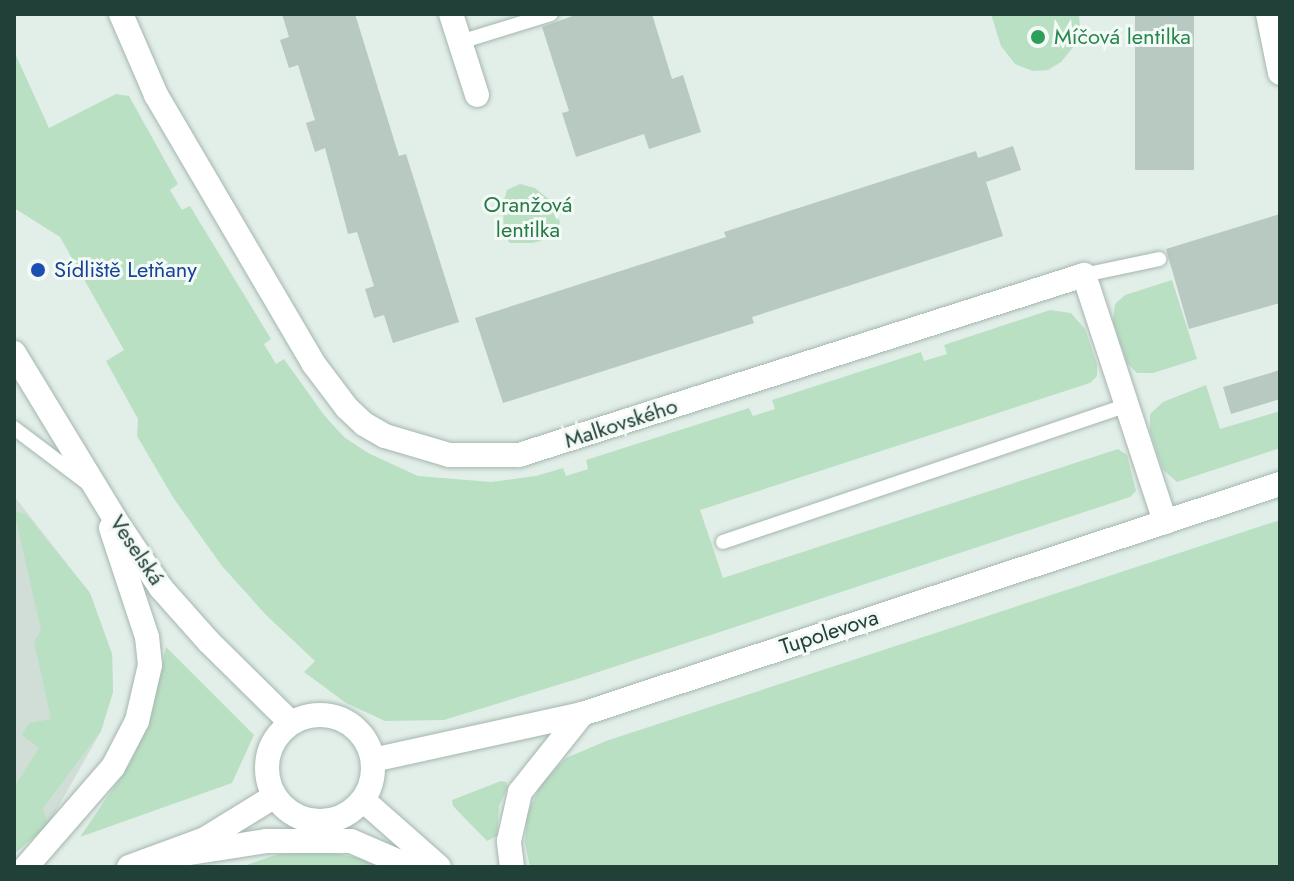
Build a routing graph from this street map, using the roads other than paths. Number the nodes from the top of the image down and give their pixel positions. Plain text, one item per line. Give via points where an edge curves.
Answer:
1 (121, 14) edge
2 (451, 14) edge
3 (551, 14) edge
4 (1268, 14) edge
5 (460, 42) junction
6 (1280, 73) edge
7 (477, 95) dead end
8 (1159, 259) dead end
9 (1084, 275) junction
10 (14, 353) edge
11 (1127, 405) junction
12 (14, 428) edge
13 (1280, 484) edge
14 (99, 492) junction
15 (1165, 522) junction
16 (723, 542) dead end
17 (582, 714) junction
18 (291, 723) junction
19 (373, 760) junction
20 (275, 796) junction
21 (363, 800) junction
22 (158, 858) junction
23 (26, 867) edge
24 (129, 867) edge
25 (411, 867) edge
26 (439, 867) edge
27 (512, 867) edge

1 - 9 street, Malkovského via 156,95 313,363 364,424 417,447 449,455 519,455
2 - 5 street
3 - 5 lane
4 - 6 street
5 - 7 street
8 - 9 lane
9 - 11 street
10 - 14 street, Veselská
11 - 15 street
11 - 16 lane
12 - 14 lane
13 - 15 street, Tupolevova
14 - 18 street, Veselská via 161,588
14 - 23 street via 147,637 150,665 137,721 113,767
15 - 17 street, Tupolevova
17 - 19 street, Tupolevova
17 - 27 street via 520,792 509,841
18 - 19 street via 321,715 341,720 359,731
18 - 20 street via 269,756 268,777
19 - 21 street
20 - 21 street via 298,816 318,821 347,814
20 - 22 street via 205,839
21 - 26 street
22 - 24 street
22 - 25 street via 266,841 351,841

